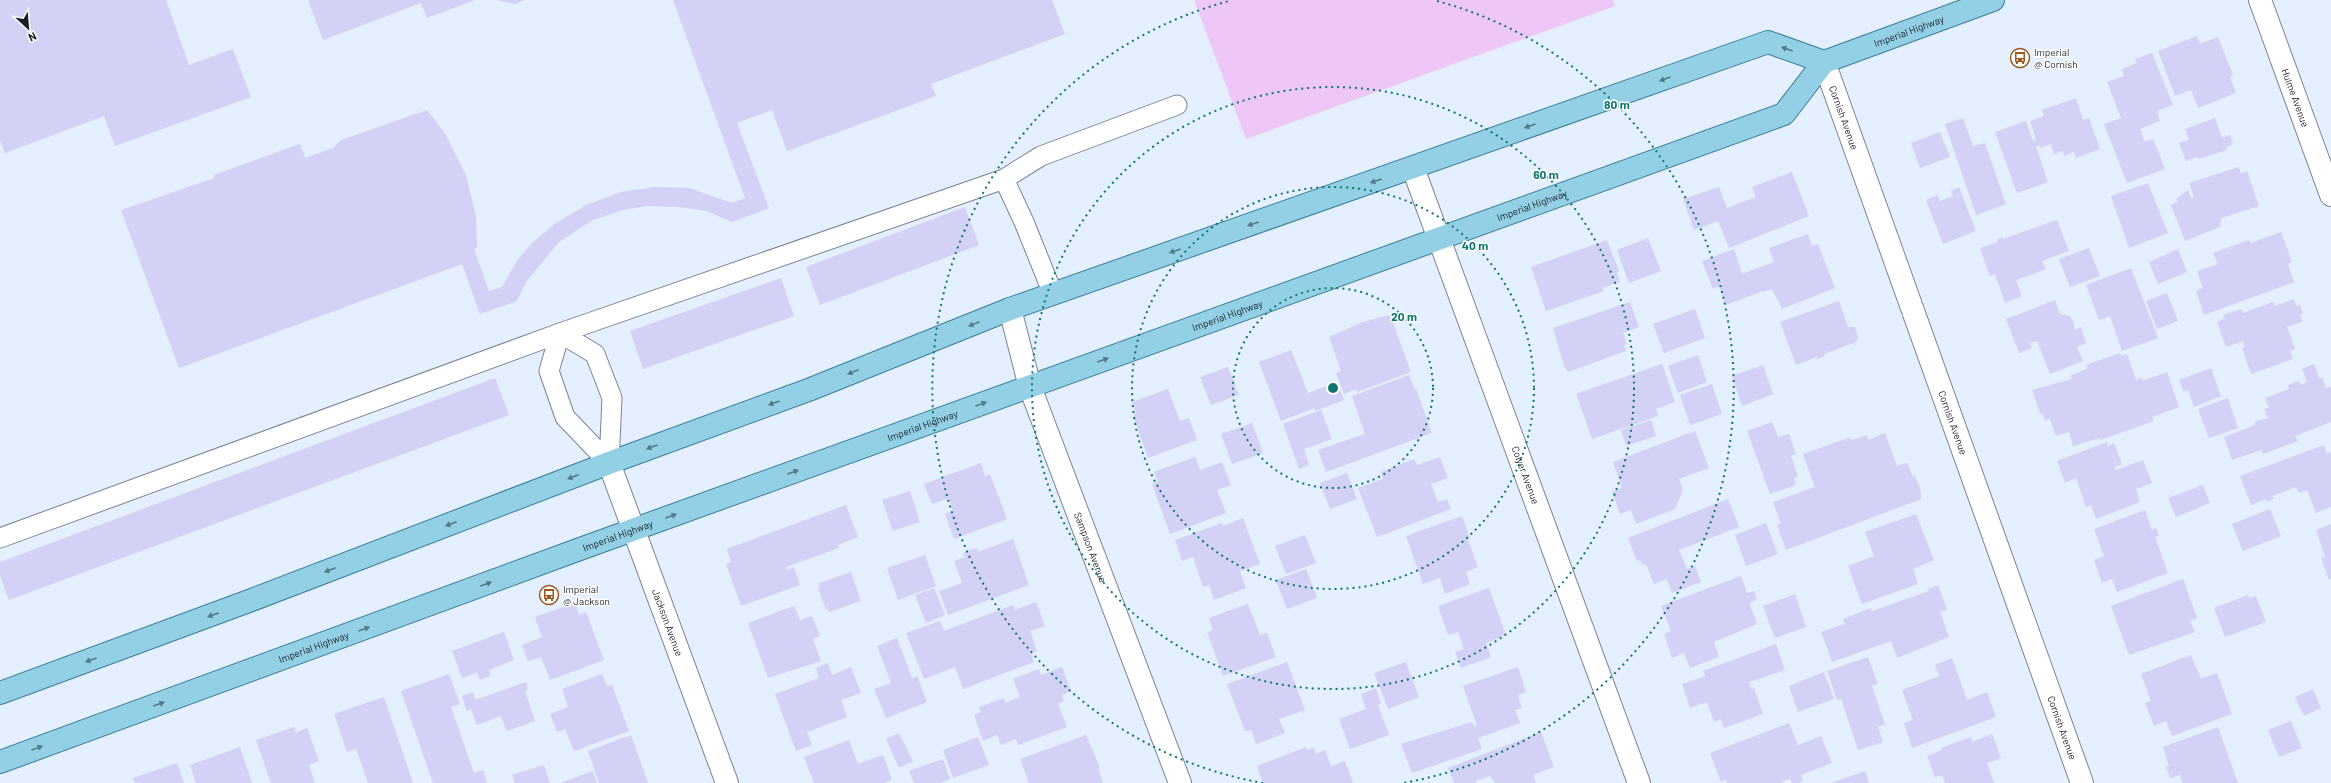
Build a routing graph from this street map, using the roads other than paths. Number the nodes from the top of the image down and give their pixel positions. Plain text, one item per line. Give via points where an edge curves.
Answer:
1 (1993, 0) edge
2 (2260, 0) edge
3 (1824, 62) junction
4 (1177, 105) dead end
5 (1412, 168) junction
6 (1004, 179) junction
7 (2331, 195) edge
8 (1439, 238) junction
9 (1052, 294) junction
10 (1010, 309) junction
11 (560, 333) junction
12 (1030, 386) junction
13 (609, 463) junction
14 (634, 530) junction
15 (0, 538) edge
16 (0, 693) edge
17 (0, 762) edge
18 (727, 783) edge
19 (1180, 783) edge
20 (1639, 783) edge
21 (2082, 783) edge

1 - 3 main road, Imperial Highway
2 - 7 street, Hulme Avenue
3 -> 5 main road via 1768,42
3 - 8 main road, Imperial Highway via 1784,114
3 - 21 street, Cornish Avenue
4 - 6 lane via 1041,156
5 - 8 street, Colyer Avenue
5 -> 9 main road
6 - 9 lane
6 - 11 lane
12 -> 8 main road, Imperial Highway
8 - 20 street, Colyer Avenue
9 - 10 main road
10 - 12 street, Sampson Avenue
10 -> 13 main road via 811,389
11 - 13 lane via 549,371 565,417
11 - 13 lane via 595,354 612,398
11 - 15 lane
14 -> 12 main road, Imperial Highway
12 - 19 street, Sampson Avenue
13 - 14 street, Jackson Avenue
13 -> 16 main road
17 -> 14 main road, Imperial Highway
14 - 18 street, Jackson Avenue

